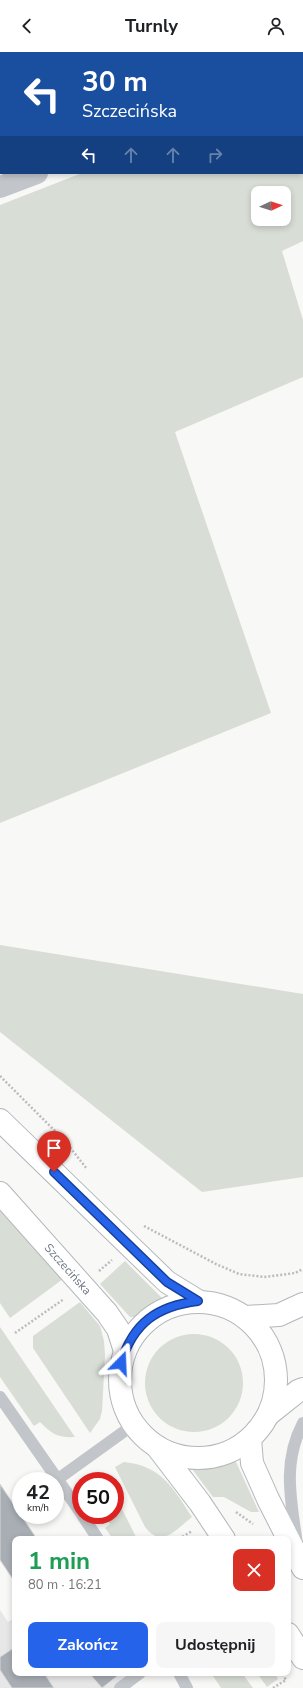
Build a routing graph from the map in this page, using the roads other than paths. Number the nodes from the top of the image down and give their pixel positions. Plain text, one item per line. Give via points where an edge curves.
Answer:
1 (34, 174) edge
2 (0, 187) edge
3 (0, 1120) edge
4 (0, 1193) edge
5 (198, 1301) junction
6 (303, 1304) edge
7 (246, 1317) junction
8 (125, 1351) junction
9 (303, 1389) edge
10 (0, 1397) edge
11 (269, 1414) junction
12 (303, 1423) edge
13 (133, 1425) junction
14 (250, 1439) junction
15 (158, 1448) junction
16 (53, 1472) edge
17 (64, 1475) edge
18 (64, 1488) edge
19 (72, 1499) edge
20 (88, 1524) edge
21 (96, 1536) edge
22 (222, 1536) edge
23 (286, 1536) edge
24 (291, 1545) edge
25 (301, 1565) edge
26 (291, 1639) edge
27 (303, 1658) edge
28 (136, 1676) edge
29 (181, 1676) edge
30 (120, 1688) edge
31 (187, 1688) edge

1 - 2 street
3 - 5 main road via 167,1282
4 - 8 main road, Szczecińska via 107,1313 118,1329
5 - 7 main road via 229,1308
5 - 8 main road via 162,1310 146,1321
6 - 7 main road via 279,1314
7 - 11 main road via 264,1338 275,1367 275,1391
8 - 13 main road via 121,1363 120,1386 125,1410
9 - 11 main road
10 - 16 lane
11 - 14 main road
12 - 25 lane via 296,1435 290,1457 289,1483
13 - 15 main road
13 - 17 lane
14 - 15 main road via 222,1455 205,1458 178,1456
14 - 23 main road via 252,1463
15 - 22 main road
18 - 19 lane
20 - 21 lane
24 - 25 main road
26 - 27 main road
28 - 30 lane
29 - 31 lane

